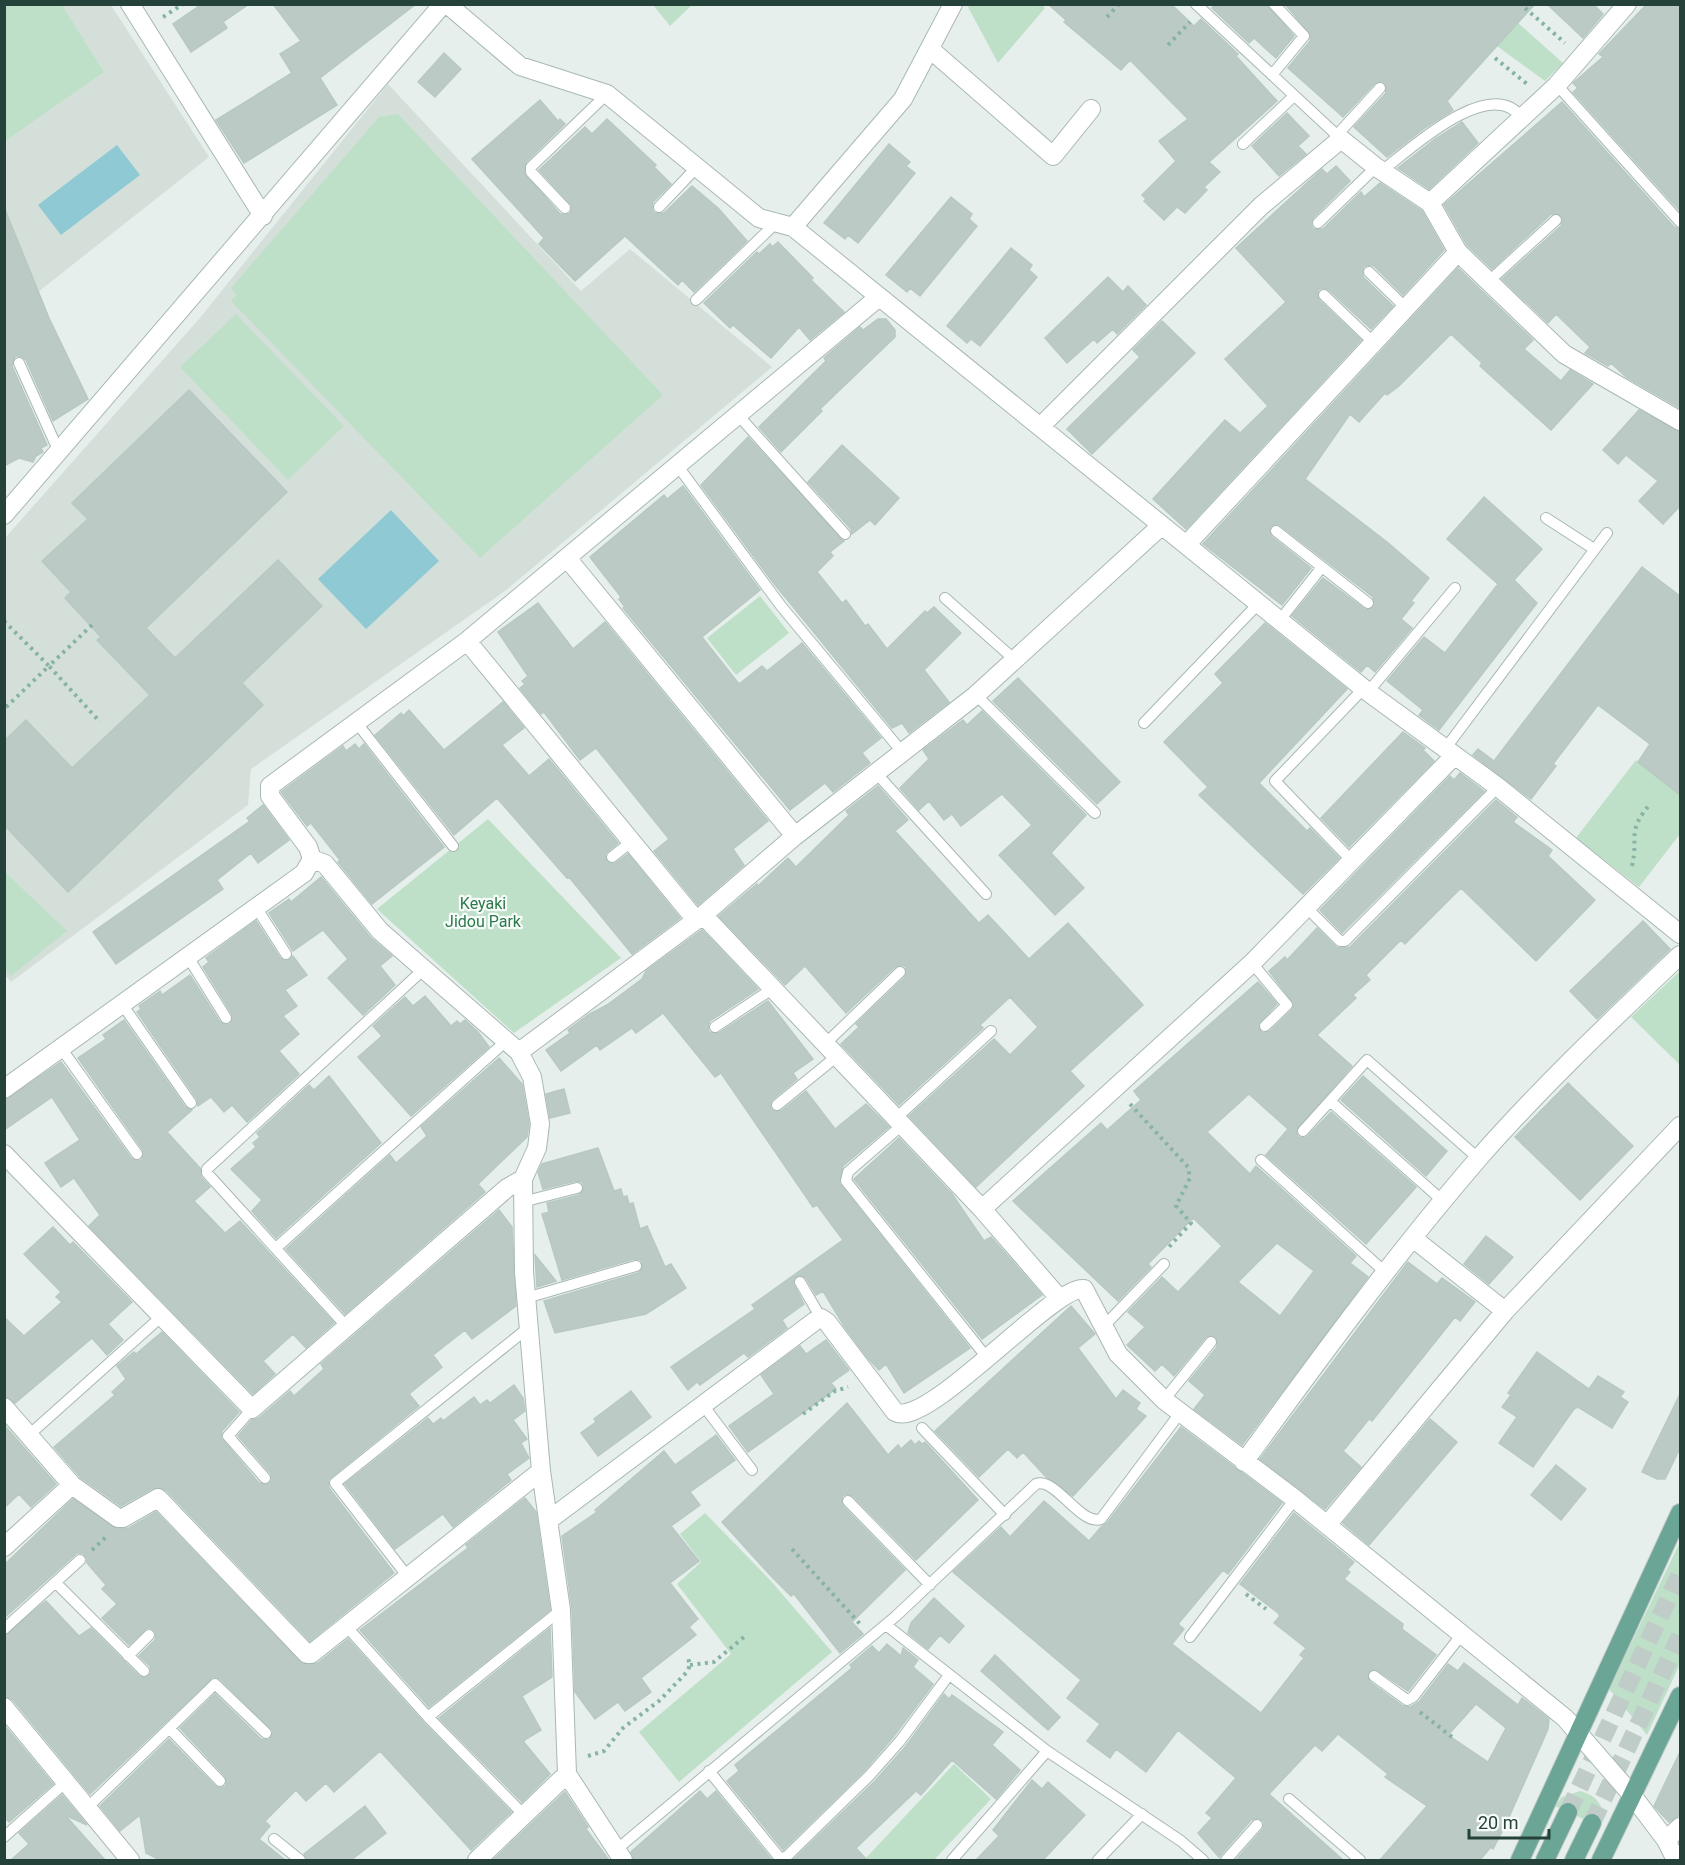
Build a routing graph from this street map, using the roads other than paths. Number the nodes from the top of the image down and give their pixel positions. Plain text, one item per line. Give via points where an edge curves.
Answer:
1 (130, 4) edge
2 (953, 4) edge
3 (1274, 4) edge
4 (1627, 4) edge
5 (451, 6) edge
6 (1199, 7) edge
7 (930, 49) junction
8 (1272, 75) junction
9 (1557, 85) junction
10 (1380, 88) dead end
11 (607, 94) junction
12 (1294, 96) junction
13 (1091, 109) dead end
14 (1522, 118) junction
15 (1339, 137) junction
16 (1242, 144) dead end
17 (697, 167) junction
18 (1379, 169) junction
19 (1430, 203) junction
20 (659, 207) dead end
21 (565, 208) dead end
22 (263, 216) junction
23 (1556, 220) dead end
24 (1680, 222) edge
25 (1318, 223) dead end
26 (785, 225) junction
27 (1458, 252) junction
28 (1369, 272) dead end
29 (1488, 282) junction
30 (1324, 295) dead end
31 (879, 297) junction
32 (696, 300) dead end
33 (1406, 308) junction
34 (1374, 343) junction
35 (19, 363) dead end
36 (738, 415) junction
37 (1680, 422) edge
38 (1040, 427) junction
39 (59, 453) junction
40 (677, 465) junction
41 (4, 515) edge
42 (1546, 518) dead end
43 (1161, 526) junction
44 (1276, 531) dead end
45 (1606, 532) dead end
46 (845, 534) dead end
47 (1187, 544) junction
48 (1594, 549) junction
49 (567, 558) junction
50 (1322, 567) junction
51 (1455, 588) dead end
52 (945, 598) dead end
53 (1260, 603) junction
54 (1368, 603) dead end
55 (1280, 620) junction
56 (467, 641) junction
57 (1016, 660) junction
58 (1366, 690) junction
59 (976, 695) junction
60 (356, 722) junction
61 (1144, 723) dead end
62 (1449, 752) junction
63 (903, 753) junction
64 (877, 774) junction
65 (1498, 788) junction
66 (1095, 813) dead end
67 (795, 836) junction
68 (632, 842) junction
69 (453, 846) dead end
70 (612, 857) dead end
71 (312, 859) junction
72 (1352, 861) junction
73 (986, 894) dead end
74 (256, 907) junction
75 (1307, 908) junction
76 (699, 918) junction
77 (1680, 934) edge
78 (286, 954) dead end
79 (1680, 955) edge
80 (188, 957) junction
81 (1252, 963) junction
82 (424, 969) junction
83 (900, 972) dead end
84 (772, 989) junction
85 (122, 1004) junction
86 (226, 1018) dead end
87 (1265, 1026) dead end
88 (715, 1027) dead end
89 (991, 1030) dead end
90 (512, 1047) junction
91 (61, 1048) junction
92 (831, 1051) junction
93 (4, 1089) edge
94 (1330, 1101) junction
95 (190, 1103) dead end
96 (777, 1105) dead end
97 (898, 1123) junction
98 (1680, 1126) edge
99 (1303, 1131) dead end
100 (4, 1154) edge
101 (137, 1154) dead end
102 (1479, 1159) junction
103 (1261, 1160) dead end
104 (523, 1179) junction
105 (577, 1188) dead end
106 (522, 1202) junction
107 (1444, 1202) junction
108 (982, 1209) junction
109 (1414, 1239) junction
110 (276, 1248) junction
111 (1164, 1264) road end
112 (636, 1266) dead end
113 (1386, 1273) junction
114 (800, 1282) dead end
115 (526, 1298) junction
116 (1059, 1298) junction
117 (1505, 1311) junction
118 (162, 1316) junction
119 (821, 1318) junction
120 (348, 1327) junction
121 (1103, 1327) junction
122 (528, 1328) junction
123 (1211, 1342) dead end
124 (988, 1359) junction
125 (1164, 1400) junction
126 (703, 1405) junction
127 (4, 1407) edge
128 (252, 1409) junction
129 (1180, 1413) junction
130 (922, 1428) dead end
131 (29, 1435) junction
132 (1244, 1462) junction
133 (752, 1470) dead end
134 (540, 1471) junction
135 (265, 1478) dead end
136 (72, 1485) junction
137 (1295, 1499) junction
138 (848, 1501) dead end
139 (1680, 1513) edge
140 (1005, 1515) junction
141 (549, 1520) junction
142 (1327, 1525) junction
143 (4, 1547) edge
144 (80, 1560) road end
145 (408, 1577) junction
146 (56, 1583) junction
147 (930, 1585) junction
148 (561, 1610) junction
149 (886, 1625) junction
150 (346, 1626) junction
151 (4, 1629) edge
152 (1462, 1634) junction
153 (149, 1635) dead end
154 (1190, 1636) dead end
155 (128, 1656) junction
156 (144, 1671) dead end
157 (949, 1675) junction
158 (1374, 1676) dead end
159 (1680, 1696) edge
160 (4, 1707) edge
161 (428, 1717) junction
162 (170, 1729) junction
163 (266, 1733) dead end
164 (1580, 1735) junction
165 (1047, 1751) junction
166 (567, 1766) junction
167 (709, 1771) junction
168 (67, 1780) junction
169 (220, 1781) dead end
170 (1632, 1795) junction
171 (1289, 1799) dead end
172 (89, 1806) junction
173 (1568, 1812) tunnel mouth
174 (1142, 1814) junction
175 (524, 1815) junction
176 (1592, 1823) tunnel mouth
177 (1257, 1825) dead end
178 (1680, 1827) edge
179 (4, 1837) edge
180 (274, 1839) dead end
181 (1666, 1840) junction
182 (620, 1856) edge
183 (130, 1860) edge
184 (300, 1860) edge
185 (477, 1860) edge
186 (952, 1860) edge
187 (1098, 1860) edge
188 (1203, 1860) edge
189 (1226, 1860) edge
190 (1360, 1860) edge
191 (1520, 1860) edge
192 (1545, 1860) edge
193 (1574, 1860) edge
194 (1601, 1860) edge
195 (1676, 1860) edge

1 - 22 street
2 - 7 street
3 - 8 lane via 1304,36
4 - 9 street
5 - 11 street via 520,66
5 - 22 street
6 - 8 lane
7 - 13 street via 1053,156
7 - 26 street via 903,99
8 - 12 lane
9 - 14 street
9 - 24 lane
10 - 15 lane
11 - 17 street
11 - 21 lane via 531,166 531,172
12 - 15 lane
12 - 16 lane
14 - 18 lane via 1509,106 1500,104 1470,110
14 - 19 street
15 - 18 street
15 - 38 street via 1261,206
17 - 20 lane
17 - 26 street via 759,218
18 - 19 street
18 - 25 lane
19 - 27 street
22 - 39 street
23 - 29 lane
26 - 31 street
26 - 32 lane
27 - 29 street
27 - 33 street
28 - 33 lane
29 - 37 street via 1564,354
30 - 34 lane
31 - 36 street
31 - 38 street
33 - 34 street
34 - 47 street
35 - 39 lane
36 - 40 street
36 - 46 lane
38 - 43 street
39 - 41 street
40 - 49 street
40 - 63 lane via 781,606
42 - 48 lane
43 - 47 street
43 - 57 street
44 - 50 lane
45 - 48 lane
47 - 53 street
48 - 62 lane
49 - 56 street
49 - 67 street
50 - 54 lane
50 - 55 lane
51 - 58 lane
52 - 57 lane
53 - 55 street
53 - 61 lane
55 - 58 street
56 - 60 street
56 - 68 street
57 - 59 street
58 - 62 street
58 - 72 lane via 1275,781
59 - 63 street
59 - 66 lane
60 - 69 lane
60 - 71 street via 268,790 308,847
62 - 65 street
62 - 72 street
63 - 64 street
64 - 67 street
64 - 73 lane
65 - 75 lane via 1345,941 1340,941
65 - 77 street
67 - 76 street
68 - 70 lane
68 - 76 street
71 - 74 street via 304,873
71 - 82 street via 325,864 380,931
72 - 75 street
74 - 78 lane
74 - 80 street
75 - 81 street
76 - 84 street
76 - 90 street
79 - 102 street via 1580,1051
80 - 85 street
80 - 86 lane
81 - 87 lane via 1287,1005
81 - 108 street
82 - 90 street
82 - 110 lane via 208,1166 207,1173
83 - 92 lane
84 - 88 lane
84 - 92 street
85 - 91 street
85 - 95 lane
89 - 97 lane
90 - 104 street via 532,1077 540,1124 537,1148
90 - 110 lane
91 - 93 street
91 - 101 lane
92 - 96 lane
92 - 97 street
94 - 99 lane
94 - 102 lane via 1367,1060
94 - 107 lane
97 - 108 street
97 - 124 lane via 848,1172 846,1181
98 - 117 street
100 - 118 street
102 - 107 street
103 - 113 lane
104 - 106 street
104 - 120 street via 507,1188
105 - 106 lane
106 - 115 street
107 - 109 street
108 - 116 street
109 - 113 street
109 - 117 street
110 - 120 lane
111 - 121 lane
112 - 115 lane
113 - 132 street
114 - 119 lane
115 - 122 street
116 - 121 street via 1076,1288 1084,1289
116 - 124 street
117 - 142 street
118 - 128 street
118 - 131 lane
119 - 124 street via 895,1412 907,1414
119 - 126 street
120 - 128 street
121 - 125 street via 1118,1354
122 - 134 street
122 - 145 lane via 335,1483
123 - 125 lane
125 - 129 street
126 - 133 lane
126 - 141 street
127 - 131 street
128 - 135 lane via 228,1436
129 - 132 street
129 - 140 lane via 1101,1519 1090,1519 1041,1482
130 - 140 lane
131 - 136 street
132 - 137 street
134 - 141 street
134 - 145 street
136 - 143 street
136 - 150 street via 120,1519 158,1498 308,1654
137 - 142 street
137 - 154 lane
138 - 147 lane
139 - 164 main road
140 - 147 lane
141 - 148 street
142 - 152 street
144 - 146 lane
145 - 150 street
146 - 151 lane
146 - 155 lane
147 - 149 lane
148 - 161 lane
148 - 166 street
149 - 157 lane
149 - 167 lane
150 - 161 lane
152 - 158 lane via 1410,1699 1402,1699
152 - 164 street via 1565,1718
153 - 155 lane
155 - 156 lane
157 - 165 lane
157 - 167 lane via 869,1776 785,1858 779,1857
159 - 170 main road
160 - 168 street
161 - 175 lane
162 - 163 lane via 215,1684
162 - 169 lane
162 - 172 lane
164 - 170 street
164 - 191 main road
165 - 174 lane
165 - 186 lane
166 - 175 street
166 - 182 street
167 - 182 lane
168 - 172 street
168 - 179 lane
170 - 181 street
170 - 194 main road
171 - 190 lane
172 - 183 street
173 - 192 main road
174 - 187 lane
174 - 188 lane
175 - 185 street
176 - 193 main road
177 - 189 lane
178 - 181 street
180 - 184 lane
181 - 195 street

